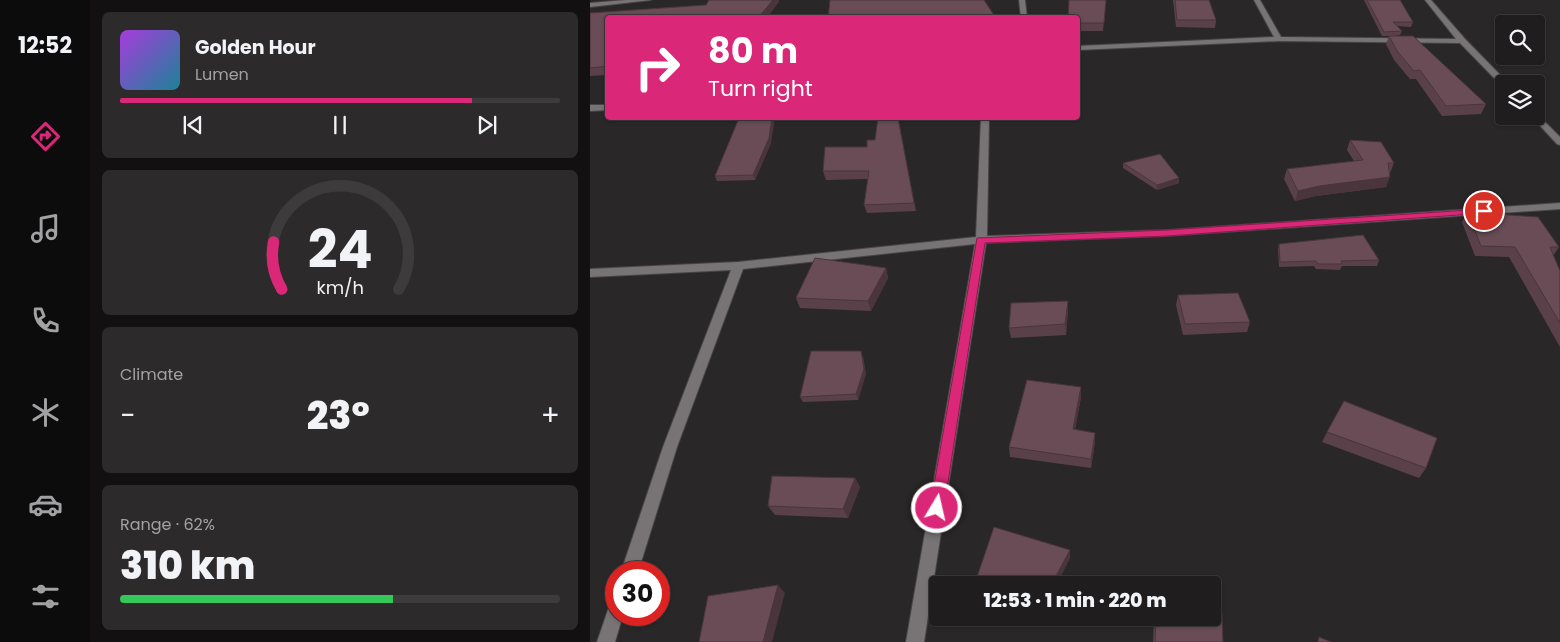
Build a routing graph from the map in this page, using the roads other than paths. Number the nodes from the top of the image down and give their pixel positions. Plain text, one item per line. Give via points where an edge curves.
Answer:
1 (593, 0) edge
2 (648, 0) edge
3 (1022, 0) edge
4 (1257, 0) edge
5 (1428, 0) edge
6 (590, 5) edge
7 (1024, 15) edge
8 (1279, 39) junction
9 (1462, 41) junction
10 (1080, 48) edge
11 (1496, 75) edge
12 (605, 106) edge
13 (590, 108) edge
14 (984, 120) edge
15 (1544, 125) edge
16 (1560, 142) edge
17 (1560, 206) edge
18 (981, 240) junction
19 (738, 266) junction
20 (590, 273) edge
21 (633, 561) edge
22 (611, 626) edge
23 (606, 642) edge
24 (915, 642) edge

1 - 6 street
2 - 6 street
3 - 7 street
4 - 8 street
5 - 9 street
8 - 9 street
8 - 10 street
9 - 11 street
12 - 13 street
14 - 18 street
15 - 16 street
17 - 18 street via 1167,233
18 - 19 street
18 - 24 street
19 - 20 street
19 - 21 street via 670,447
22 - 23 street

